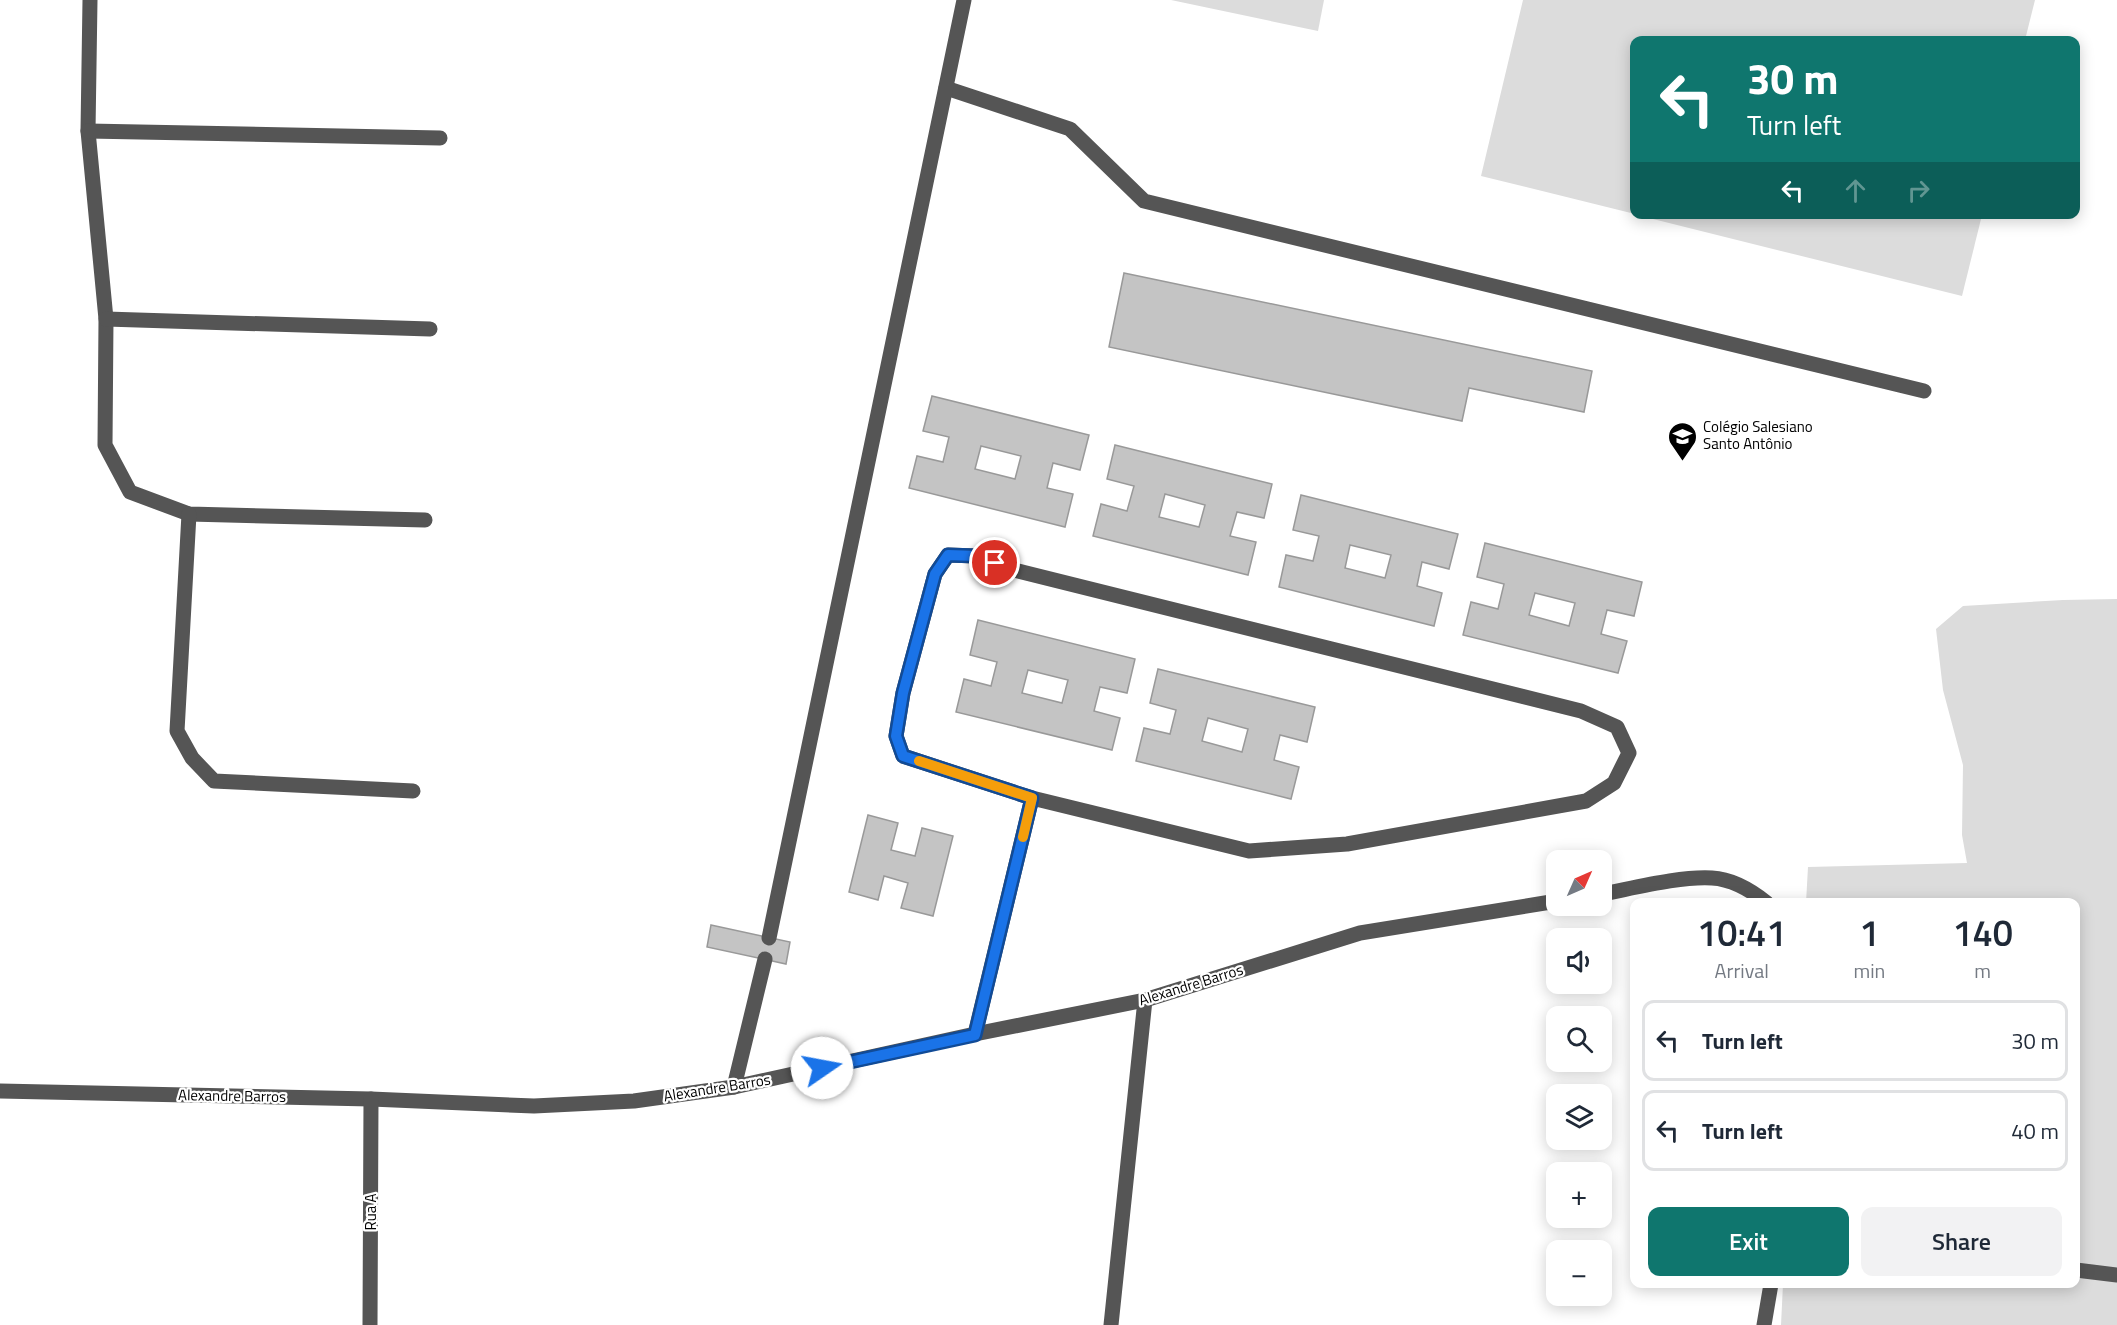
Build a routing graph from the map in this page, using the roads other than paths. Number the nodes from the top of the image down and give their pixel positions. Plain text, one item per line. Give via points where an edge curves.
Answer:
1 (90, 0) edge
2 (964, 0) edge
3 (946, 88) junction
4 (88, 131) junction
5 (440, 138) dead end
6 (106, 319) junction
7 (430, 329) dead end
8 (1924, 391) dead end
9 (189, 514) junction
10 (426, 520) dead end
11 (413, 791) dead end
12 (1032, 798) junction
13 (1612, 892) edge
14 (1761, 898) edge
15 (1546, 903) edge
16 (769, 938) dead end
17 (765, 959) dead end
18 (1145, 1000) junction
19 (975, 1035) junction
20 (734, 1087) junction
21 (0, 1091) edge
22 (372, 1099) junction
23 (2080, 1270) edge
24 (2117, 1275) edge
25 (1770, 1288) edge
26 (370, 1325) edge
27 (1111, 1325) edge
28 (1764, 1325) edge

1 - 4 street
2 - 3 street
3 - 8 street via 1070,129 1144,201
3 - 16 street
4 - 5 street
4 - 6 street
6 - 7 street
6 - 9 street via 105,445 130,492
9 - 10 street
9 - 11 street via 177,731 192,758 214,781
12 - 12 street via 1260,851 1347,844 1586,801 1614,783 1629,753 1617,728 1581,711 1014,570 976,556 948,555 935,574 903,693 896,736 903,756
12 - 19 street
13 - 14 street via 1714,878
15 - 18 street, Alexandre Barros via 1360,933
17 - 20 street
18 - 19 street, Alexandre Barros
18 - 27 street
19 - 20 street, Alexandre Barros
20 - 22 street, Alexandre Barros via 634,1101 534,1106
21 - 22 street, Alexandre Barros
22 - 26 street, Rua A
23 - 24 street
25 - 28 street

